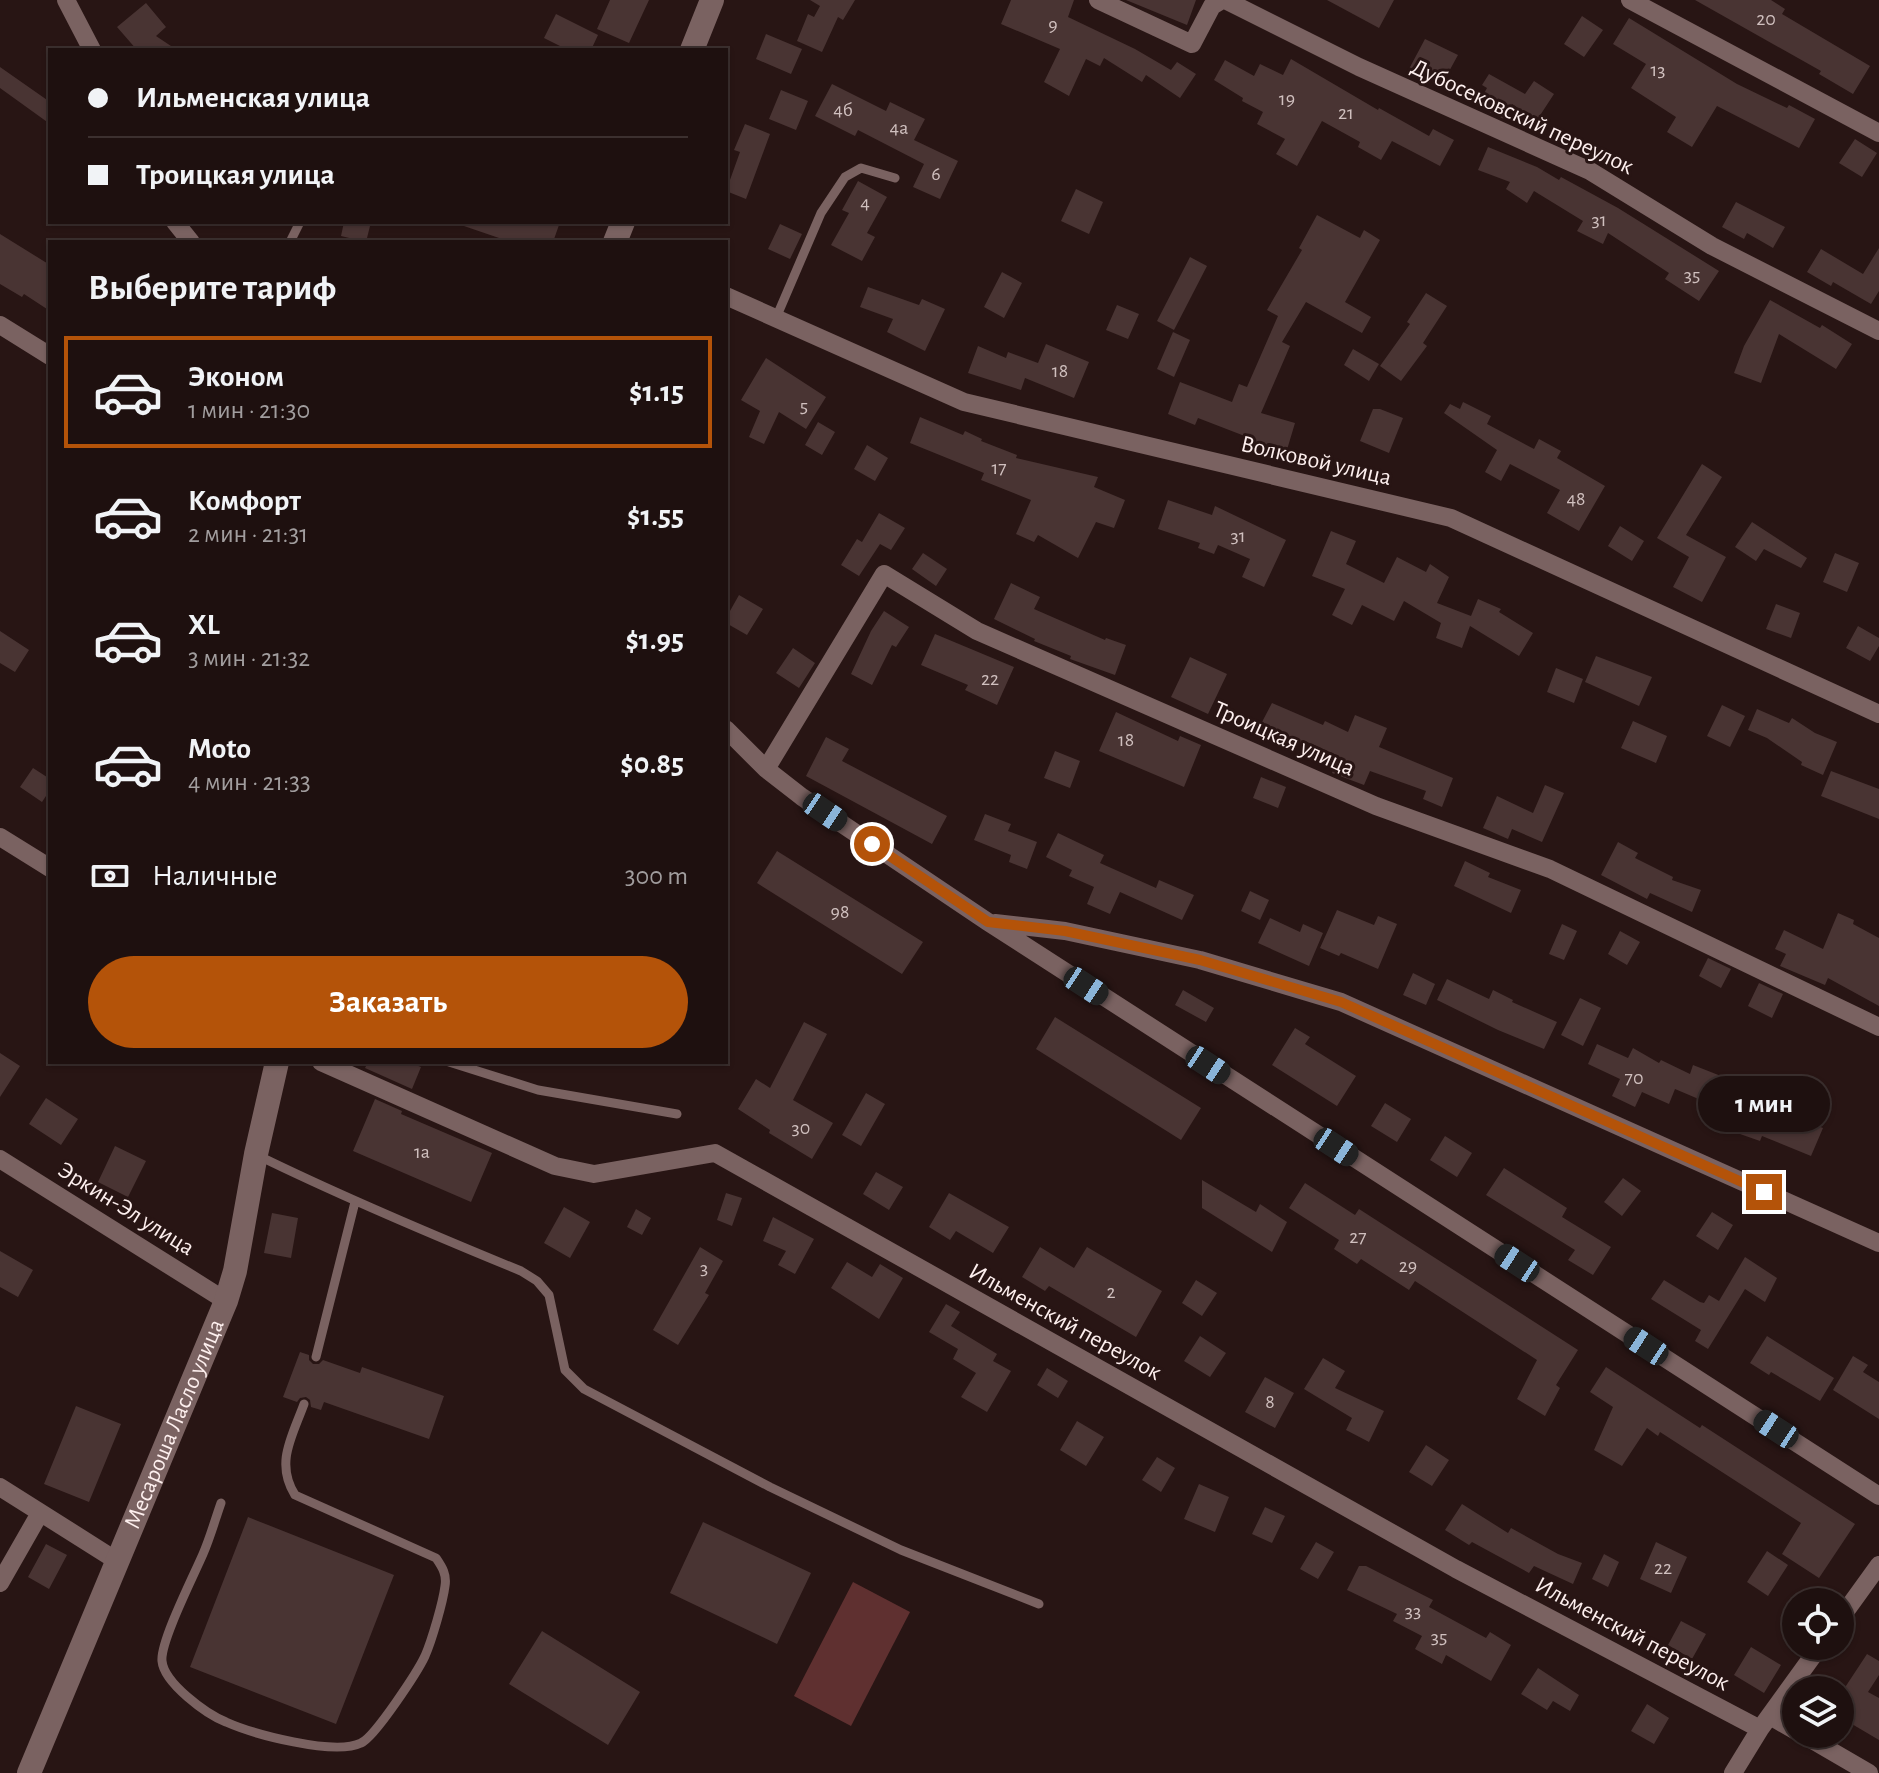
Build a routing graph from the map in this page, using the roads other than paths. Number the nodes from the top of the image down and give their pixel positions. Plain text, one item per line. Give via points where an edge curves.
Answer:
1 (712, 0) edge
2 (1098, 0) edge
3 (1224, 0) edge
4 (1630, 0) edge
5 (64, 2) edge
6 (91, 48) edge
7 (693, 48) edge
8 (1879, 133) edge
9 (895, 178) dead end
10 (177, 224) edge
11 (189, 240) edge
12 (728, 297) edge
13 (776, 318) junction
14 (0, 325) edge
15 (1879, 331) edge
16 (48, 355) edge
17 (1879, 714) edge
18 (728, 731) edge
19 (766, 769) junction
20 (0, 837) edge
21 (48, 867) edge
22 (988, 922) junction
23 (1879, 1027) edge
24 (277, 1064) edge
25 (326, 1064) edge
26 (455, 1064) edge
27 (677, 1114) dead end
28 (256, 1154) junction
29 (0, 1159) edge
30 (355, 1202) junction
31 (1879, 1243) edge
32 (226, 1301) junction
33 (316, 1357) dead end
34 (304, 1404) dead end
35 (0, 1487) edge
36 (1879, 1496) edge
37 (221, 1503) dead end
38 (40, 1513) junction
39 (117, 1561) junction
40 (1879, 1565) edge
41 (0, 1583) edge
42 (1854, 1600) edge
43 (1039, 1604) dead end
44 (1810, 1660) edge
45 (1765, 1722) junction
46 (1782, 1727) edge
47 (1826, 1748) edge
48 (29, 1773) edge
49 (1733, 1773) edge
50 (1869, 1773) edge

1 - 7 street
2 - 3 street, Дубосековский переулок via 1192,44 1212,6
3 - 15 street, Дубосековский переулок via 1590,171 1712,246
4 - 8 street
5 - 6 street
9 - 13 lane via 861,168 845,177 821,213
10 - 11 street
12 - 13 street, Волковой улица
13 - 17 street, Волковой улица via 964,402 1451,518
14 - 16 street
18 - 19 street
19 - 22 street
19 - 23 street, Троицкая улица via 884,574 977,631 1376,806 1550,869
20 - 21 street
22 - 31 street via 1065,931 1200,960 1341,1002
22 - 36 street
24 - 28 street, Месароша Ласло улица
25 - 45 street, Ильменский переулок via 555,1166 594,1174 715,1153 1456,1569
26 - 27 lane via 538,1090
28 - 30 lane
28 - 32 street, Месароша Ласло улица
29 - 32 street, Эркин-Эл улица
30 - 33 lane
30 - 43 lane via 537,1281 549,1295 565,1370 584,1389 901,1550
32 - 39 street, Месароша Ласло улица
34 - 37 lane via 284,1462 286,1481 295,1495 436,1558 445,1572 425,1657 375,1732 361,1743 312,1747 224,1722 174,1686 166,1674 161,1659
35 - 38 street
38 - 39 street
38 - 41 street
39 - 48 street, Месароша Ласло улица
40 - 42 street
44 - 45 street
45 - 46 street, Ильменский переулок
45 - 49 street
47 - 50 street

